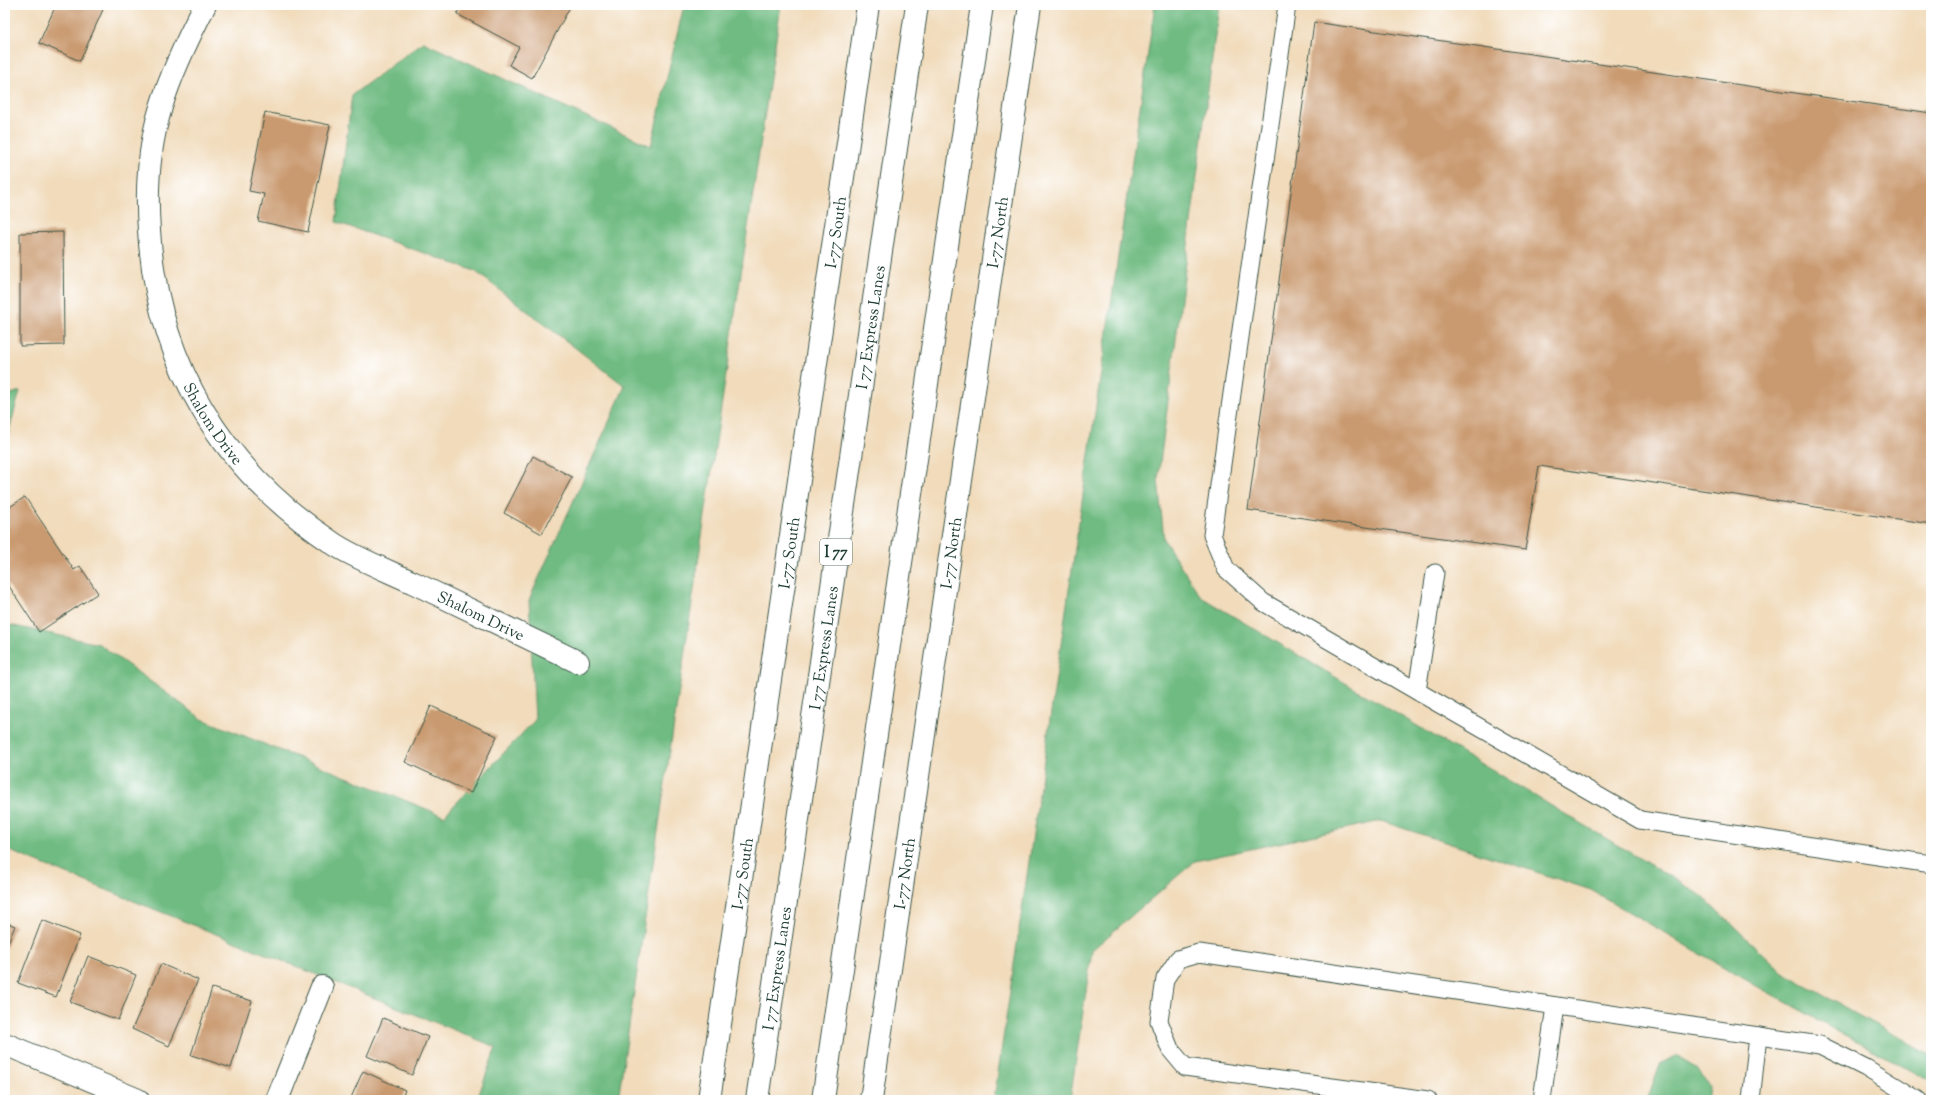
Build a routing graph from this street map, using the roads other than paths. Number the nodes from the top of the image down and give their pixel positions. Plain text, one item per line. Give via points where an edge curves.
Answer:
1 (205, 5) edge
2 (868, 5) edge
3 (917, 5) edge
4 (982, 5) edge
5 (1030, 5) edge
6 (1287, 5) edge
7 (1435, 573) dead end
8 (578, 662) dead end
9 (1417, 691) junction
10 (1931, 864) edge
11 (322, 986) dead end
12 (1555, 1006) junction
13 (1758, 1036) junction
14 (5, 1044) edge
15 (138, 1100) edge
16 (277, 1100) edge
17 (709, 1100) edge
18 (757, 1100) edge
19 (823, 1100) edge
20 (871, 1100) edge
21 (1428, 1100) edge
22 (1542, 1100) edge
23 (1751, 1100) edge
24 (1918, 1100) edge

1 - 8 main road, Shalom Drive via 181,50 161,108 150,162 148,210 151,264 164,324 184,376 210,423 243,467 276,501 335,545
2 - 17 main road, I-77 South
3 - 18 main road, I 77 Express Lanes / I 77
4 - 19 main road
5 - 20 main road, I-77 North
6 - 9 lane via 1212,535 1226,569 1263,602
7 - 9 lane
9 - 10 lane via 1640,820
11 - 16 main road
12 - 13 lane
12 - 21 lane via 1199,953 1178,959 1165,979 1159,1021 1170,1049 1185,1067
12 - 22 lane
13 - 23 lane
13 - 24 lane via 1820,1045 1866,1068
14 - 15 main road

